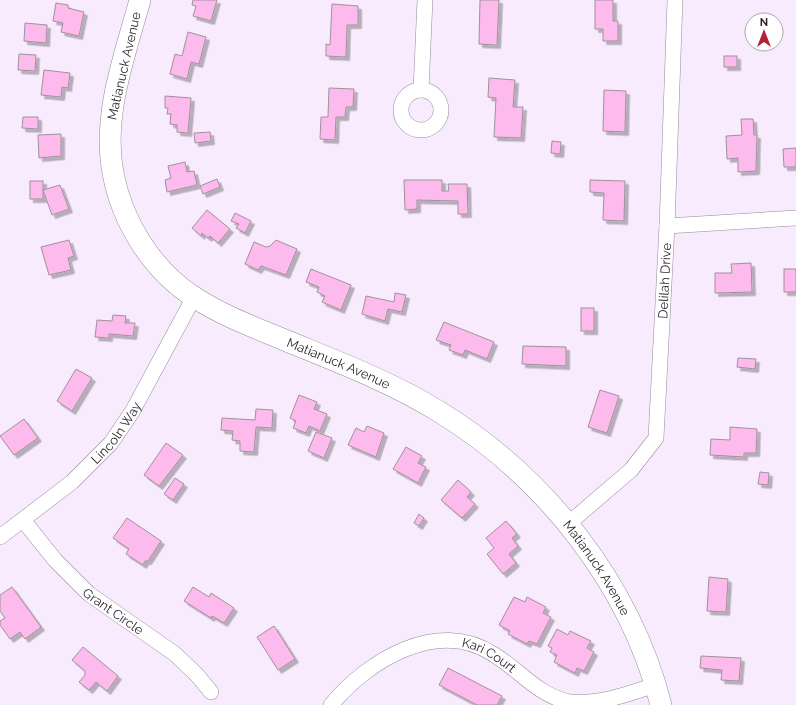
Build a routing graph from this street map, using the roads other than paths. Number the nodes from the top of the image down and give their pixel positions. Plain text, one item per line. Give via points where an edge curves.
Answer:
1 (140, 0) edge
2 (425, 0) edge
3 (675, 0) edge
4 (421, 90) dead end
5 (796, 218) edge
6 (667, 226) junction
7 (194, 298) junction
8 (23, 520) junction
9 (568, 524) junction
10 (0, 537) edge
11 (655, 685) junction
12 (211, 692) dead end
13 (331, 705) edge
14 (661, 705) edge

1 - 7 street, Matianuck Avenue via 112,110 112,170 121,203 142,245 166,274
2 - 4 street
3 - 6 street, Delilah Drive
5 - 6 street
6 - 9 street, Delilah Drive via 656,438 631,470
7 - 8 street, Lincoln Way via 132,412 112,443 72,482
7 - 9 street, Matianuck Avenue via 396,388 436,410 476,436 510,465 541,493
8 - 10 street, Lincoln Way
8 - 12 street, Grant Circle via 55,560 89,594 175,654 193,670
9 - 11 street, Matianuck Avenue via 600,568 623,607 643,650
11 - 13 street, Kari Court via 596,703 568,702 539,689 485,649 463,641 441,640 412,648 371,667 349,685
11 - 14 street, Matianuck Avenue

